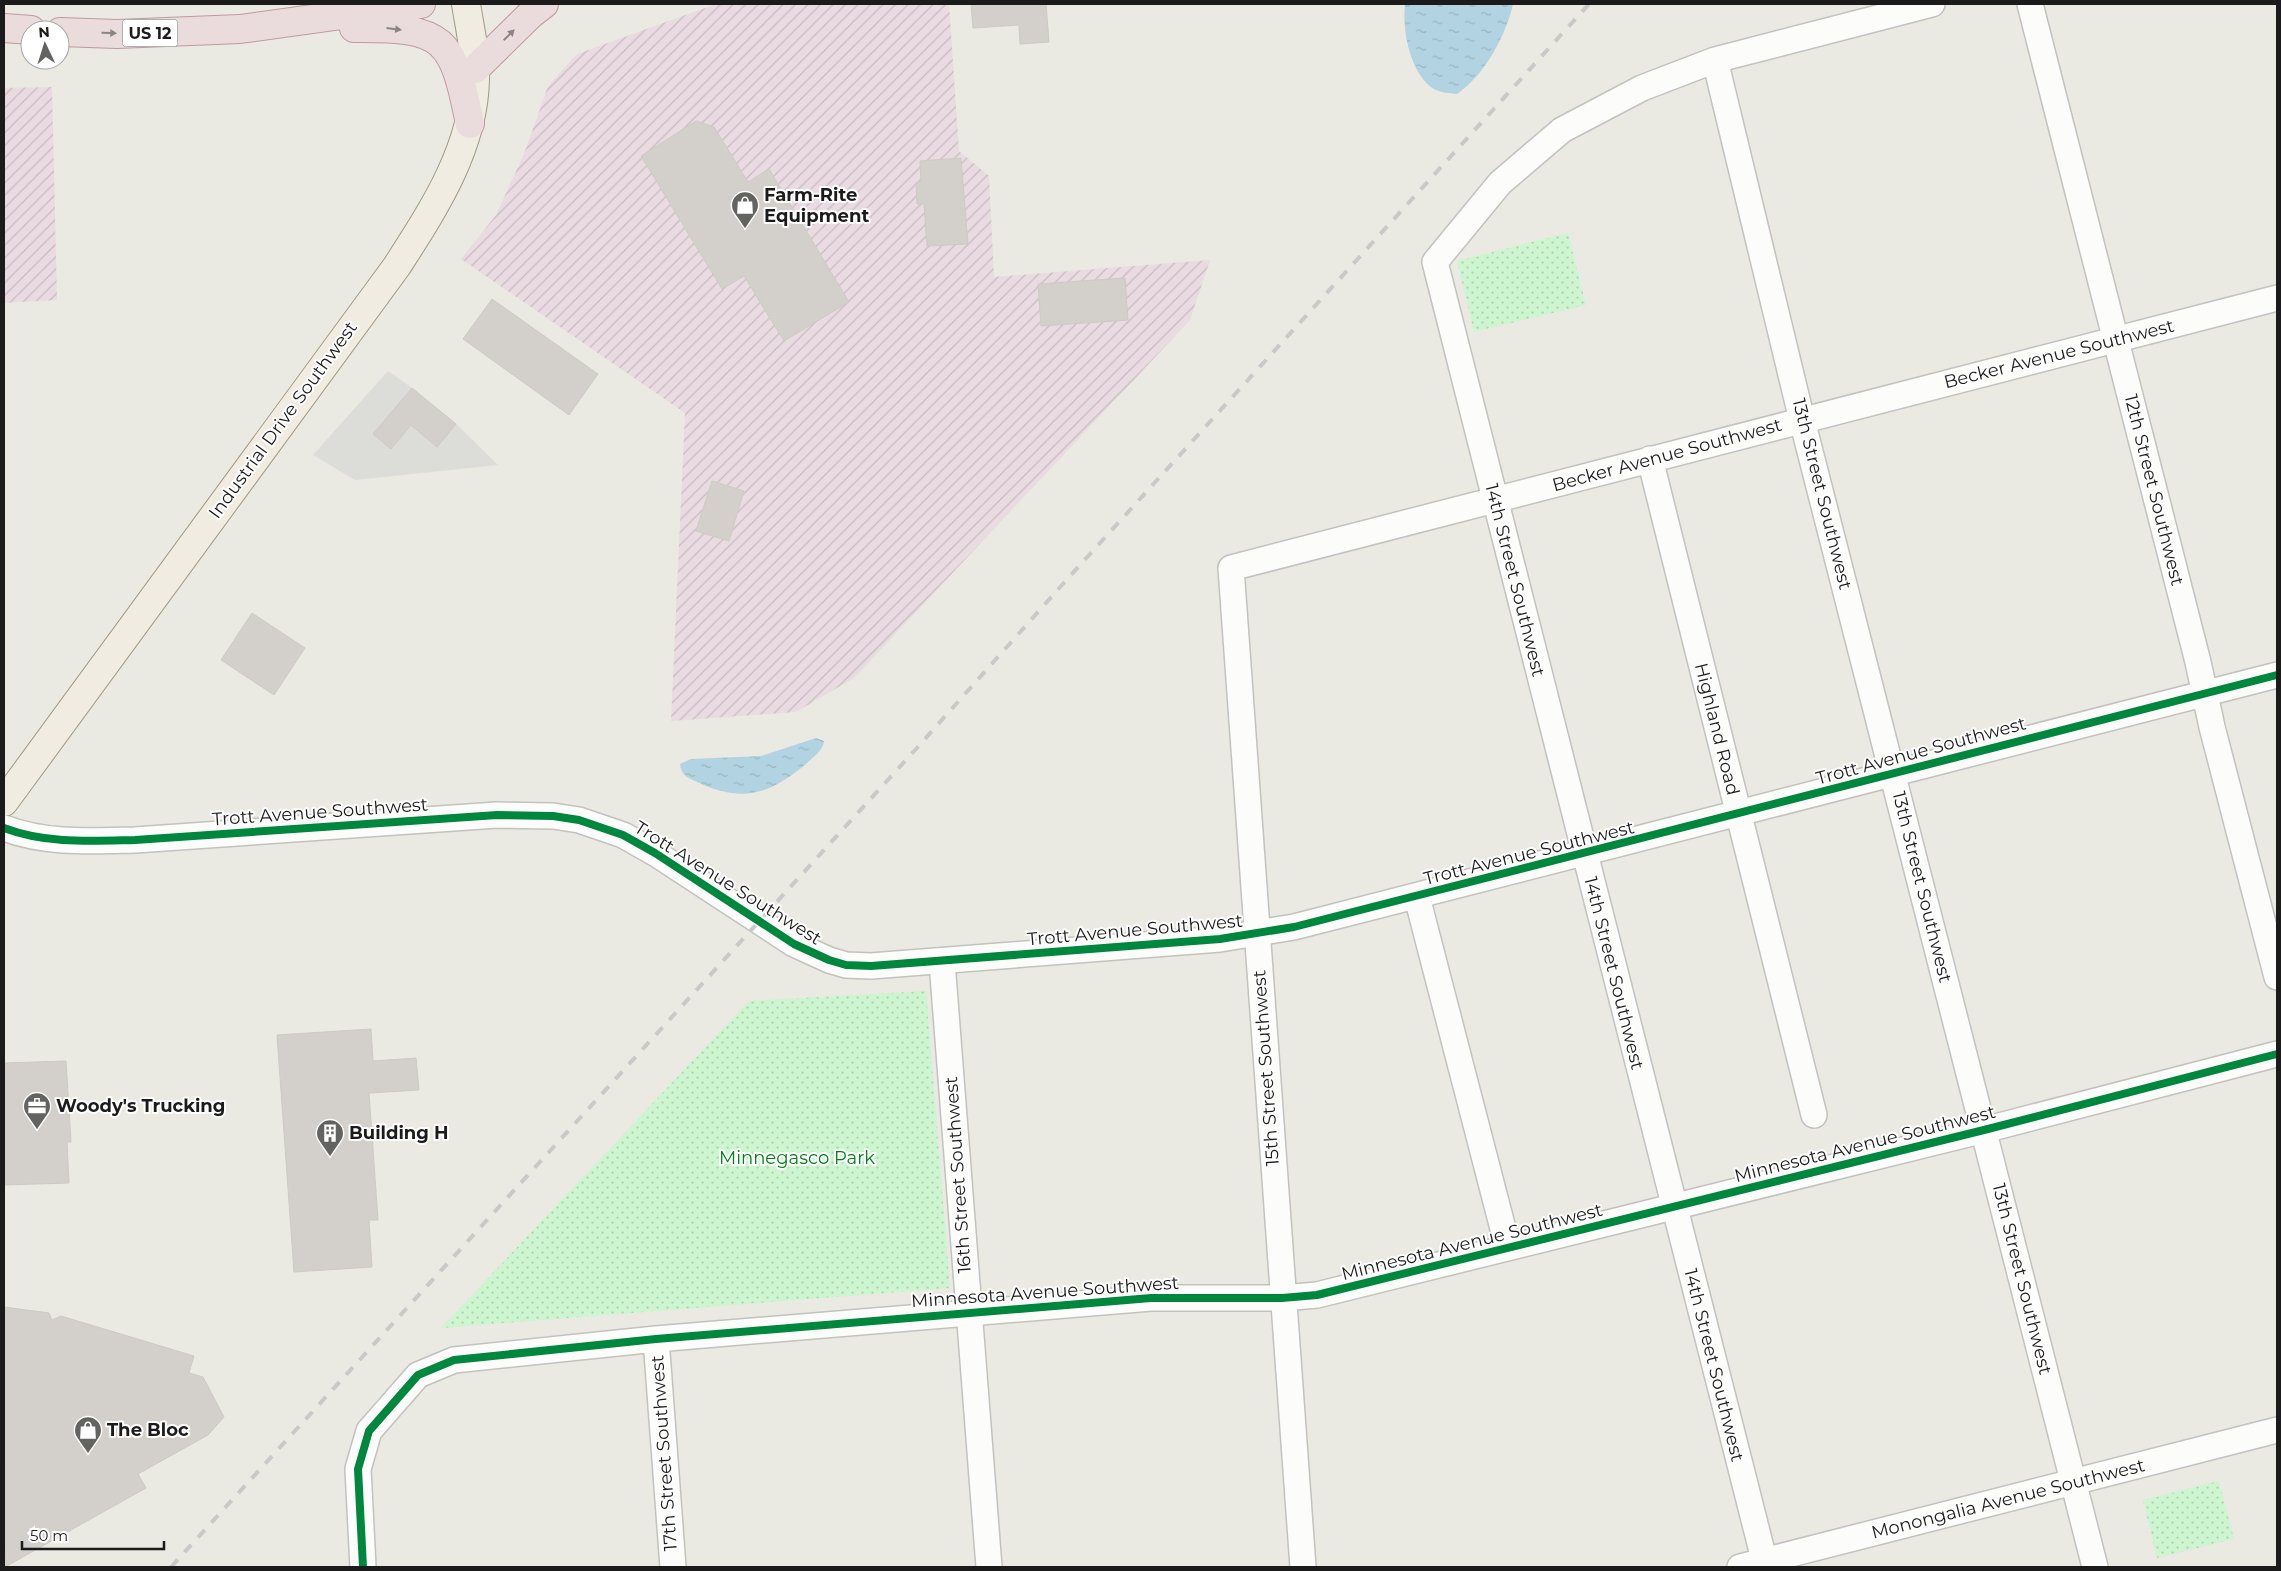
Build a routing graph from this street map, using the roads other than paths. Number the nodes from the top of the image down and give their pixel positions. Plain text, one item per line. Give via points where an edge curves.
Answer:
1 (421, 4) edge
2 (466, 4) edge
3 (544, 4) edge
4 (1932, 4) edge
5 (2030, 4) edge
6 (4, 28) edge
7 (20, 29) edge
8 (240, 29) junction
9 (70, 32) edge
10 (1715, 60) junction
11 (475, 69) junction
12 (470, 124) junction
13 (2277, 298) edge
14 (2115, 339) junction
15 (1802, 420) junction
16 (1650, 459) junction
17 (1495, 500) junction
18 (1231, 568) joint
19 (2277, 675) edge
20 (2204, 693) junction
21 (1894, 774) junction
22 (4, 802) edge
23 (1738, 814) junction
24 (4, 828) edge
25 (1584, 855) junction
26 (1418, 897) junction
27 (1256, 934) junction
28 (942, 962) junction
29 (2277, 977) edge
30 (2277, 1054) edge
31 (1814, 1115) dead end
32 (1984, 1130) junction
33 (1674, 1207) junction
34 (1508, 1248) junction
35 (1282, 1298) junction
36 (969, 1312) junction
37 (656, 1338) junction
38 (2277, 1430) edge
39 (2074, 1482) junction
40 (1765, 1564) edge
41 (363, 1567) edge
42 (673, 1567) edge
43 (989, 1567) edge
44 (1303, 1567) edge
45 (1740, 1567) edge
46 (2095, 1567) edge

1 - 8 highway, US 12 / US 12
2 - 11 main road, Industrial Drive Southwest
11 -> 3 highway
4 - 10 street
5 - 14 street, 12th Street Southwest
6 - 7 highway
9 -> 8 highway, US 12 / US 12 via 117,34
8 -> 12 highway via 383,28 431,36 453,58
10 - 15 street, 13th Street Southwest
10 - 17 street, 14th Street Southwest via 1642,88 1562,130 1500,183 1435,262
11 - 12 main road, Industrial Drive Southwest
12 - 22 main road, Industrial Drive Southwest via 435,205 397,266
13 - 14 street, Becker Avenue Southwest
14 - 15 street, Becker Avenue Southwest
14 - 20 street, 12th Street Southwest
15 - 16 street, Becker Avenue Southwest
15 - 21 street, 13th Street Southwest
16 - 17 street, Becker Avenue Southwest
16 - 23 street, Highland Road
17 - 18 street, Becker Avenue Southwest
17 - 25 street, 14th Street Southwest
18 - 27 street, 15th Street Southwest
19 - 20 street, Trott Avenue Southwest
20 - 21 street, Trott Avenue Southwest
20 - 29 street, 12th Street Southwest
21 - 23 street, Trott Avenue Southwest
21 - 32 street, 13th Street Southwest
23 - 25 street, Trott Avenue Southwest
23 - 31 street, Highland Road
24 - 28 street, Trott Avenue Southwest via 50,840 135,840 496,815 553,816 579,820 623,835 814,954 854,966
25 - 26 street, Trott Avenue Southwest
25 - 33 street, 14th Street Southwest
26 - 27 street, Trott Avenue Southwest via 1294,928
26 - 34 street
27 - 28 street, Trott Avenue Southwest
27 - 35 street, 15th Street Southwest
28 - 36 street, 16th Street Southwest
30 - 32 street, Minnesota Avenue Southwest
32 - 33 street, Minnesota Avenue Southwest
32 - 39 street, 13th Street Southwest
33 - 34 street, Minnesota Avenue Southwest
33 - 40 street, 14th Street Southwest
34 - 35 street, Minnesota Avenue Southwest via 1317,1295
35 - 36 street, Minnesota Avenue Southwest via 1151,1298
35 - 44 street, 15th Street Southwest
36 - 37 street, Minnesota Avenue Southwest
36 - 43 street, 16th Street Southwest
37 - 41 street, Minnesota Avenue Southwest via 454,1360 418,1375 369,1431 358,1469
37 - 42 street, 17th Street Southwest
38 - 39 street, Monongalia Avenue Southwest
39 - 40 street, Monongalia Avenue Southwest
39 - 46 street, 13th Street Southwest
40 - 45 street, Monongalia Avenue Southwest

